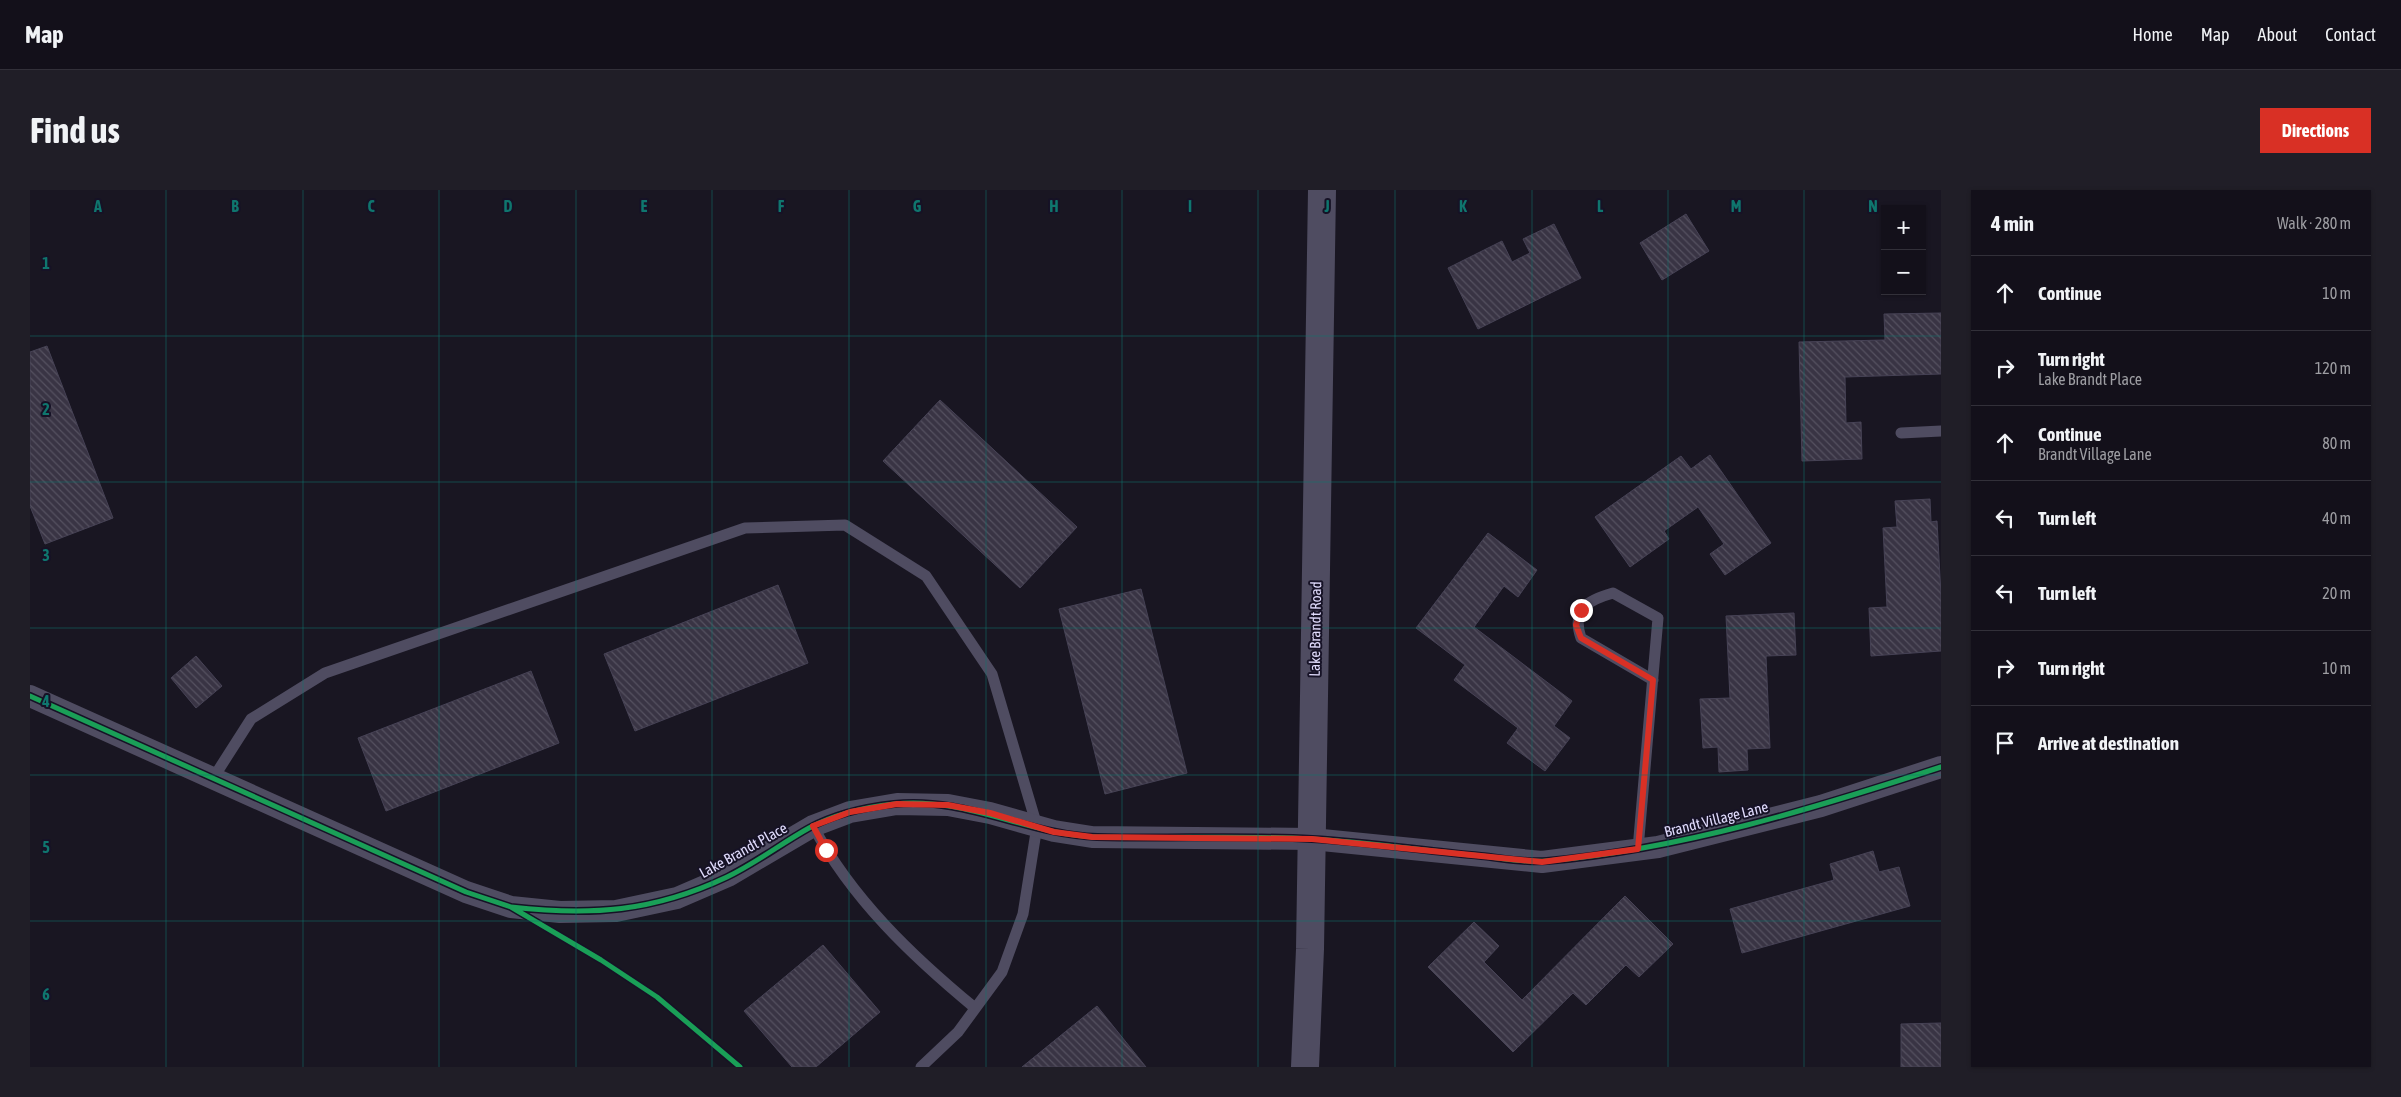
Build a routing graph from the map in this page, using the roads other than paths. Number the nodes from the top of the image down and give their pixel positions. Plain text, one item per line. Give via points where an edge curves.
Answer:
1 (1322, 190) edge
2 (1941, 431) edge
3 (1901, 433) dead end
4 (1653, 680) junction
5 (30, 696) edge
6 (1941, 767) edge
7 (212, 780) junction
8 (813, 826) junction
9 (1037, 826) junction
10 (1312, 839) junction
11 (1638, 849) junction
12 (975, 1008) junction
13 (921, 1067) edge
14 (1304, 1067) edge

1 - 10 street, Lake Brandt Road
2 - 3 lane
4 - 4 lane via 1658,618 1613,594 1592,599 1581,610 1576,625 1581,638
4 - 11 lane
5 - 7 street, Lake Brandt Place
6 - 11 street, Brandt Village Lane via 1820,806 1658,847
7 - 8 street, Lake Brandt Place via 466,892 511,907 560,912 616,911 677,898 728,876
7 - 9 lane via 251,719 325,673 745,528 845,525 926,576 992,674
8 - 9 street, Lake Brandt Place via 850,812 897,804 948,805
8 - 12 lane via 843,875 888,929 923,965
9 - 10 street, Lake Brandt Place via 1054,832 1092,837
9 - 12 lane via 1022,914 1002,972
10 - 11 street, Brandt Village Lane via 1542,862
10 - 14 street, Lake Brandt Road
12 - 13 lane via 958,1032

